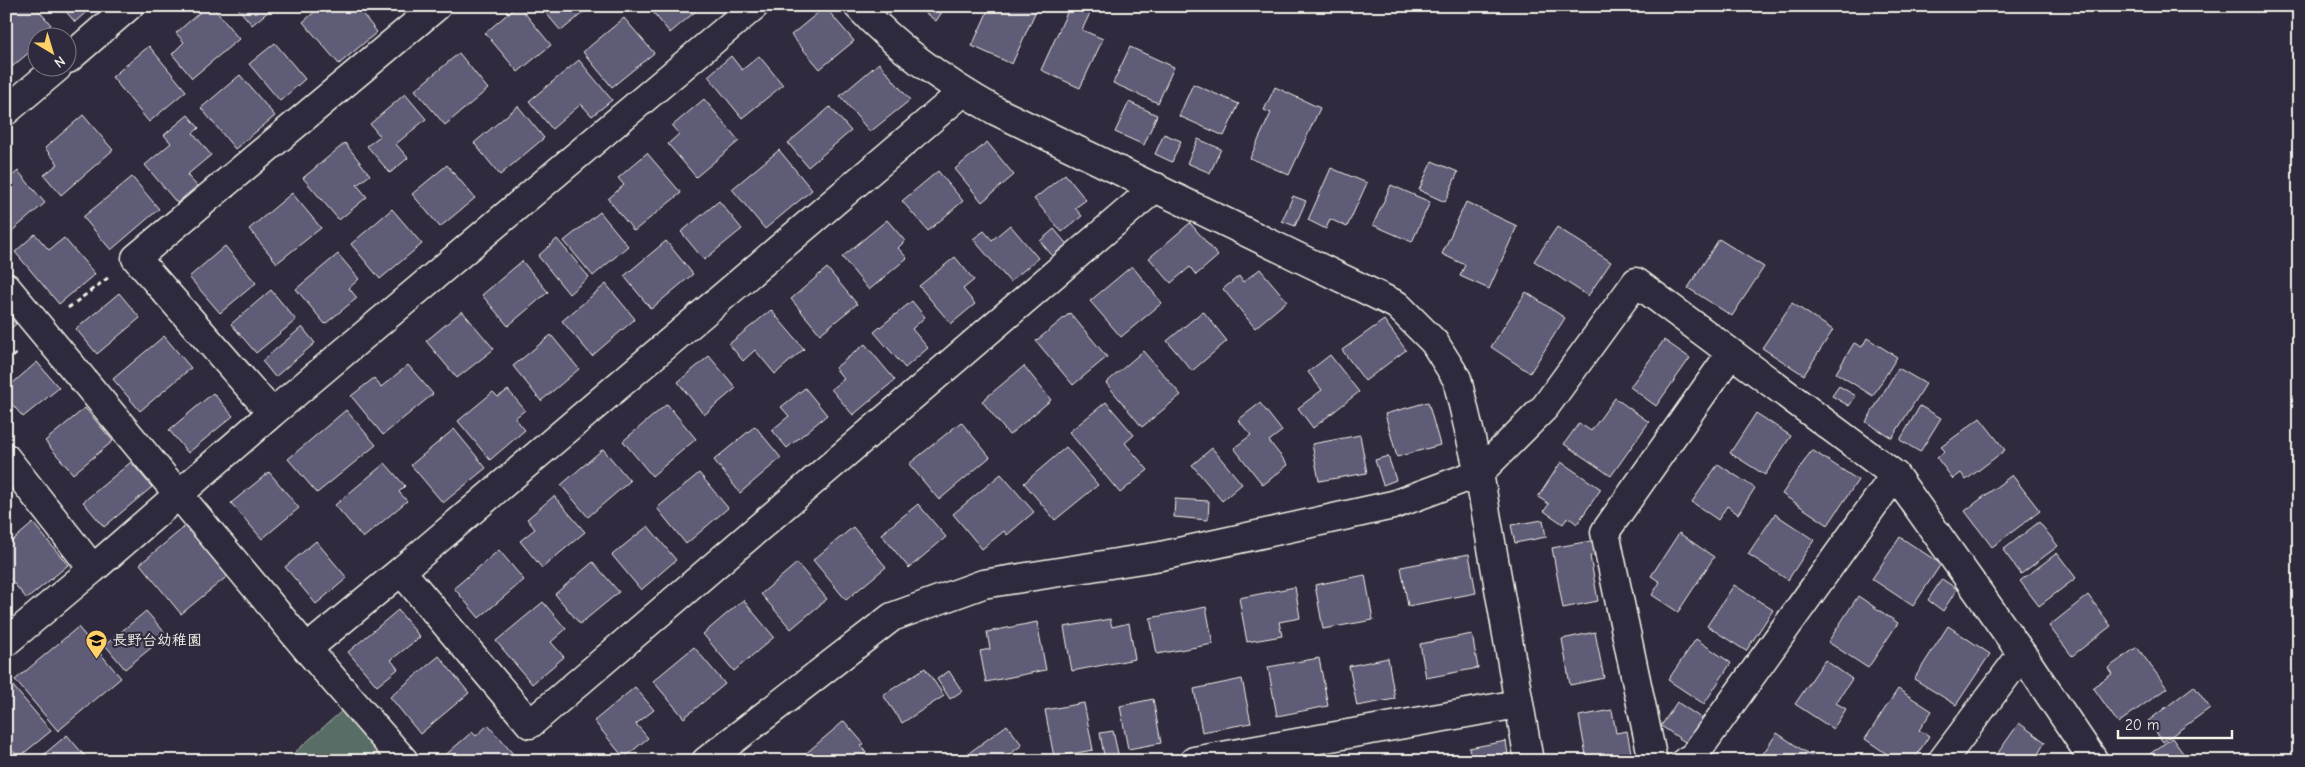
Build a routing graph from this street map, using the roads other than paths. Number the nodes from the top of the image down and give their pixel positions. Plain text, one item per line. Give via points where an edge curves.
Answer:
1 (130, 6) edge
2 (437, 6) edge
3 (754, 6) edge
4 (858, 6) edge
5 (78, 50) edge
6 (45, 78) edge
7 (963, 92) junction
8 (6, 111) edge
9 (1156, 187) junction
10 (6, 287) edge
11 (1731, 353) junction
12 (272, 413) junction
13 (6, 458) edge
14 (1479, 474) junction
15 (1895, 475) junction
16 (180, 494) junction
17 (93, 569) junction
18 (401, 571) junction
19 (6, 642) edge
20 (307, 649) junction
21 (2022, 654) junction
22 (1518, 704) junction
23 (404, 761) edge
24 (706, 761) edge
25 (1194, 761) edge
26 (1529, 761) edge
27 (1653, 761) edge
28 (1686, 761) edge
29 (1942, 761) edge
30 (2094, 761) edge

1 - 5 street
2 - 12 street via 136,258
3 - 12 street
4 - 7 street via 881,30
6 - 8 street
7 - 9 street
7 - 18 street
9 - 14 street via 1397,305 1434,342 1457,379
9 - 18 street via 530,724
10 - 16 street
11 - 14 street via 1636,282 1545,407
11 - 15 street
11 - 27 street via 1605,532
12 - 16 street
13 - 17 street
14 - 22 street
14 - 24 street via 1393,505 1161,556 982,584 892,617
15 - 21 street
15 - 28 street via 1693,757
16 - 17 street
16 - 20 street
17 - 19 street
18 - 20 street
20 - 23 street
21 - 29 street
21 - 30 street
22 - 25 street
22 - 26 street

